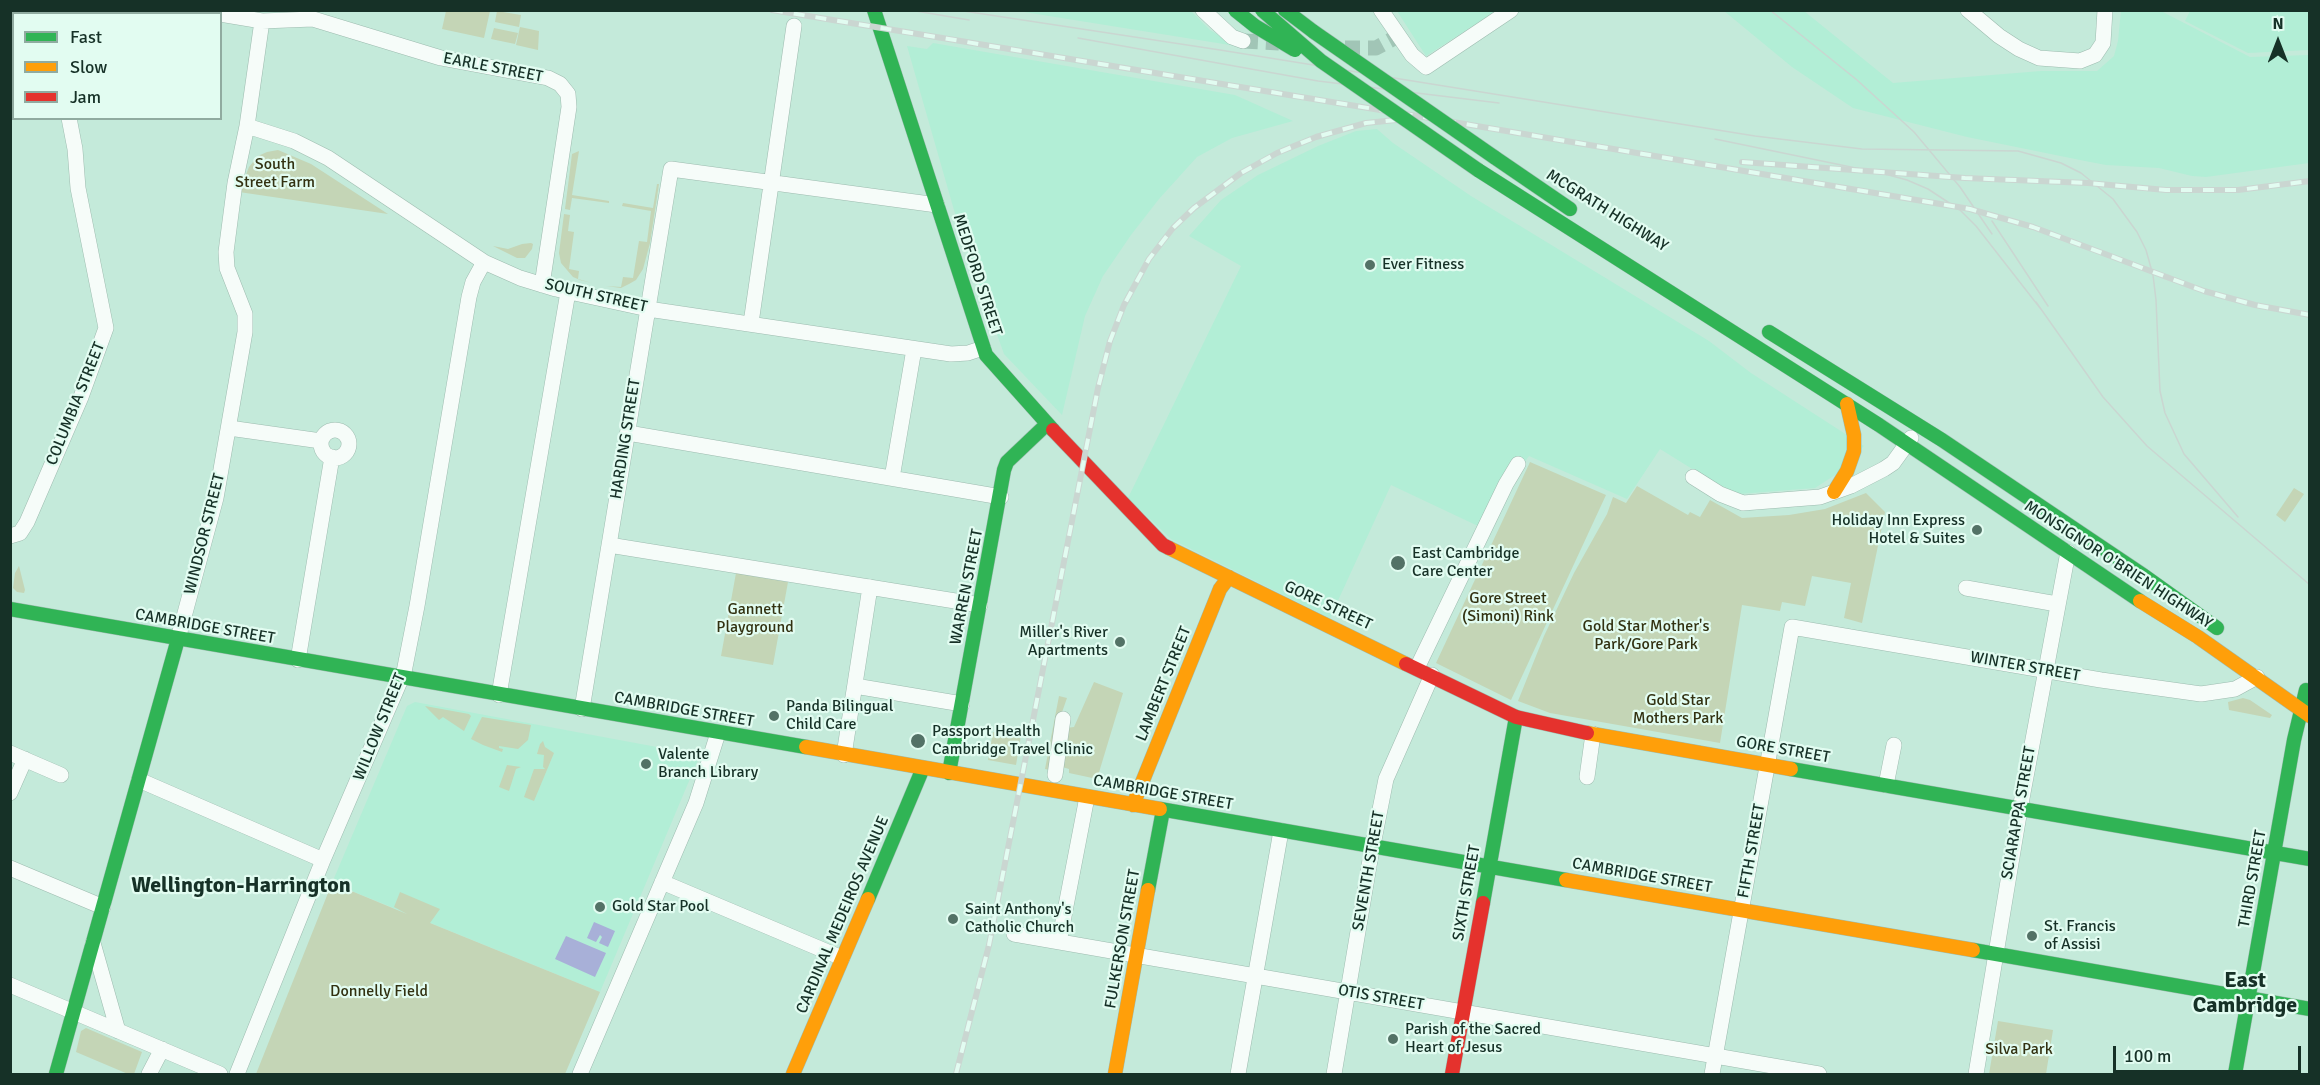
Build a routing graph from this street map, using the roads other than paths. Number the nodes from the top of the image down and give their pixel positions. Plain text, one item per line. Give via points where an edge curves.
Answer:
1 (874, 10) edge
2 (1203, 10) edge
3 (1235, 10) edge
4 (1262, 10) edge
5 (1285, 10) edge
6 (1381, 10) edge
7 (1511, 10) edge
8 (1968, 10) edge
9 (2105, 10) edge
10 (222, 14) edge
11 (262, 21) junction
12 (794, 26) dead end
13 (1243, 41) tunnel mouth
14 (1346, 79) junction
15 (69, 120) edge
16 (247, 126) junction
17 (771, 182) junction
18 (938, 205) junction
19 (1578, 213) dead end
20 (484, 262) junction
21 (542, 285) junction
22 (568, 292) junction
23 (648, 309) junction
24 (751, 323) junction
25 (1761, 327) dead end
26 (983, 348) junction
27 (914, 349) junction
28 (1847, 404) junction
29 (1047, 424) junction
30 (1920, 425) junction
31 (228, 428) junction
32 (628, 432) junction
33 (321, 441) junction
34 (1907, 444) junction
35 (332, 457) junction
36 (1518, 464) dead end
37 (1692, 477) dead end
38 (892, 478) junction
39 (1834, 492) junction
40 (1000, 497) junction
41 (1148, 531) joint
42 (10, 536) edge
43 (609, 545) junction
44 (2068, 552) junction
45 (1229, 578) junction
46 (870, 587) junction
47 (1966, 588) dead end
48 (2057, 604) junction
49 (980, 605) junction
50 (10, 609) edge
51 (1792, 627) joint
52 (2230, 638) dead end
53 (178, 639) junction
54 (298, 660) junction
55 (1417, 668) junction
56 (2044, 670) junction
57 (1432, 675) junction
58 (2257, 677) junction
59 (402, 678) junction
60 (2293, 681) dead end
61 (855, 686) junction
62 (2308, 691) edge
63 (499, 695) junction
64 (962, 704) junction
65 (582, 709) junction
66 (2305, 713) edge
67 (1515, 717) junction
68 (1063, 719) dead end
69 (718, 733) junction
70 (1593, 734) junction
71 (1894, 745) dead end
72 (10, 753) edge
73 (844, 755) junction
74 (26, 759) junction
75 (1767, 765) junction
76 (923, 768) junction
77 (949, 773) junction
78 (61, 775) dead end
79 (1055, 775) dead end
80 (1587, 777) dead end
81 (139, 780) junction
82 (1887, 785) junction
83 (10, 794) edge
84 (1087, 797) junction
85 (1133, 805) junction
86 (2020, 809) junction
87 (1163, 810) junction
88 (1281, 831) junction
89 (1373, 846) junction
90 (2274, 853) junction
91 (2310, 859) edge
92 (324, 860) junction
93 (1488, 866) junction
94 (10, 868) edge
95 (662, 882) junction
96 (103, 907) junction
97 (1741, 910) junction
98 (1014, 934) dead end
99 (1059, 942) junction
100 (93, 943) junction
101 (1994, 954) junction
102 (1138, 955) junction
103 (842, 958) junction
104 (1256, 976) junction
105 (10, 985) edge
106 (1348, 993) junction
107 (2248, 998) junction
108 (2310, 1009) edge
109 (74, 1012) junction
110 (1462, 1013) junction
111 (118, 1031) junction
112 (162, 1049) junction
113 (1716, 1057) junction
114 (56, 1074) edge
115 (149, 1074) edge
116 (220, 1074) edge
117 (237, 1074) edge
118 (582, 1074) edge
119 (793, 1074) edge
120 (1115, 1074) edge
121 (1238, 1074) edge
122 (1334, 1074) edge
123 (1452, 1074) edge
124 (1712, 1074) edge
125 (1819, 1074) edge
126 (1976, 1074) edge
127 (2235, 1074) edge

1 - 18 main road, MEDFORD STREET
2 - 13 street via 1232,37
3 - 14 main road, MCGRATH HIGHWAY, bridge via 1272,37
4 - 14 main road, MCGRATH HIGHWAY, bridge via 1303,48
5 - 19 main road, MCGRATH HIGHWAY, bridge
6 - 7 street via 1412,55 1426,67
8 - 9 street via 2019,49 2057,61 2080,61 2095,55 2103,44
10 - 11 street
11 - 16 street, WINDSOR STREET
11 - 21 street, EARLE STREET via 313,19 441,58 548,78 562,86 569,108
12 - 17 street
14 - 28 main road, MCGRATH HIGHWAY, bridge via 1478,171
15 - 42 street, COLUMBIA STREET via 78,188 106,328 27,522 22,531
16 - 20 street, SOUTH STREET via 327,158
16 - 31 street, WINDSOR STREET via 226,252 227,268 246,323
17 - 18 street
17 - 23 street, HARDING STREET via 671,169
17 - 24 street
18 - 26 main road, MEDFORD STREET
20 - 21 street, SOUTH STREET
20 - 59 street, WILLOW STREET via 470,292
21 - 22 street, SOUTH STREET
22 - 23 street, SOUTH STREET
22 - 63 street
23 - 24 street, SOUTH STREET
23 - 32 street, HARDING STREET
24 - 27 street, SOUTH STREET
25 - 30 main road
26 - 27 street, SOUTH STREET via 959,354
26 - 29 main road, MEDFORD STREET
27 - 38 street
28 - 34 main road, MCGRATH HIGHWAY
28 - 39 main road via 1854,451
29 - 40 main road, WARREN STREET via 1007,462
29 - 41 main road, MEDFORD STREET
30 - 34 street
30 - 52 main road, MONSIGNOR O'BRIEN HIGHWAY
31 - 33 street
31 - 53 street, WINDSOR STREET via 213,509
32 - 38 street
32 - 43 street, HARDING STREET
33 - 35 street via 324,452
33 - 35 street via 332,430 346,436 346,451
34 - 39 street via 1884,469
34 - 44 main road, MONSIGNOR O'BRIEN HIGHWAY
35 - 54 street
36 - 55 street
37 - 39 street via 1743,503 1807,499
38 - 40 street
40 - 49 main road, WARREN STREET
41 - 45 main road, GORE STREET via 1163,545
43 - 46 street
43 - 65 street, HARDING STREET
44 - 48 street, SCIARAPPA STREET
44 - 58 main road, MONSIGNOR O'BRIEN HIGHWAY
45 - 55 main road, GORE STREET
45 - 85 main road, LAMBERT STREET via 1220,589
46 - 49 street
46 - 61 street
47 - 48 street
48 - 56 street, SCIARAPPA STREET
49 - 64 main road, WARREN STREET
50 - 53 main road, CAMBRIDGE STREET
51 - 56 street, WINTER STREET
51 - 75 street, FIFTH STREET
53 - 54 main road, CAMBRIDGE STREET
53 - 81 main road, WINDSOR STREET
54 - 59 main road, CAMBRIDGE STREET
55 - 57 main road, GORE STREET
56 - 58 street, WINTER STREET via 2206,694 2235,689
56 - 86 street, SCIARAPPA STREET
57 - 67 main road, GORE STREET
57 - 89 street, SEVENTH STREET via 1386,779
58 - 66 main road, MONSIGNOR O'BRIEN HIGHWAY
59 - 63 main road, CAMBRIDGE STREET
59 - 92 street, WILLOW STREET
60 - 62 main road
61 - 64 street
61 - 73 street
62 - 66 main road, THIRD STREET
63 - 65 main road, CAMBRIDGE STREET
64 - 77 main road, WARREN STREET
65 - 69 main road, CAMBRIDGE STREET
66 - 90 main road, THIRD STREET via 2294,740
67 - 70 main road, GORE STREET
67 - 93 main road, SIXTH STREET
68 - 79 street
69 - 73 main road, CAMBRIDGE STREET
69 - 95 street via 696,803
70 - 75 main road, GORE STREET
70 - 80 street
71 - 82 street
72 - 74 street
73 - 76 main road, CAMBRIDGE STREET
74 - 78 street
74 - 83 street
75 - 82 main road, GORE STREET
75 - 97 street, FIFTH STREET
76 - 77 main road, CAMBRIDGE STREET
76 - 103 main road, CARDINAL MEDEIROS AVENUE
77 - 84 main road, CAMBRIDGE STREET
81 - 92 street
81 - 96 main road, WINDSOR STREET
82 - 86 main road, GORE STREET
84 - 85 main road, CAMBRIDGE STREET
84 - 99 street
85 - 87 main road, CAMBRIDGE STREET
86 - 90 main road, GORE STREET
86 - 101 street, SCIARAPPA STREET
87 - 88 main road, CAMBRIDGE STREET
87 - 102 main road, FULKERSON STREET
88 - 89 main road, CAMBRIDGE STREET
88 - 104 street
89 - 93 main road, CAMBRIDGE STREET
89 - 106 street, SEVENTH STREET
90 - 91 main road, GORE STREET
90 - 107 main road, THIRD STREET
92 - 117 street, WILLOW STREET
93 - 97 main road, CAMBRIDGE STREET
93 - 110 main road, SIXTH STREET
94 - 96 street
95 - 103 street
95 - 118 street
96 - 100 main road, WINDSOR STREET
97 - 101 main road, CAMBRIDGE STREET
97 - 113 street, FIFTH STREET
98 - 99 street, OTIS STREET
99 - 102 street, OTIS STREET
100 - 109 main road, WINDSOR STREET
100 - 111 street
101 - 107 main road, CAMBRIDGE STREET
101 - 126 street, SCIARAPPA STREET
102 - 104 street, OTIS STREET
102 - 120 main road, FULKERSON STREET
103 - 119 main road, CARDINAL MEDEIROS AVENUE
104 - 106 street, OTIS STREET
104 - 121 street
105 - 109 street
106 - 110 street, OTIS STREET
106 - 122 street, SEVENTH STREET
107 - 108 main road, CAMBRIDGE STREET
107 - 127 main road, THIRD STREET
109 - 111 street
109 - 114 main road, WINDSOR STREET
110 - 113 street, OTIS STREET
110 - 123 main road, SIXTH STREET
111 - 112 street
112 - 115 street
112 - 116 street
113 - 124 street, FIFTH STREET
113 - 125 street, OTIS STREET

